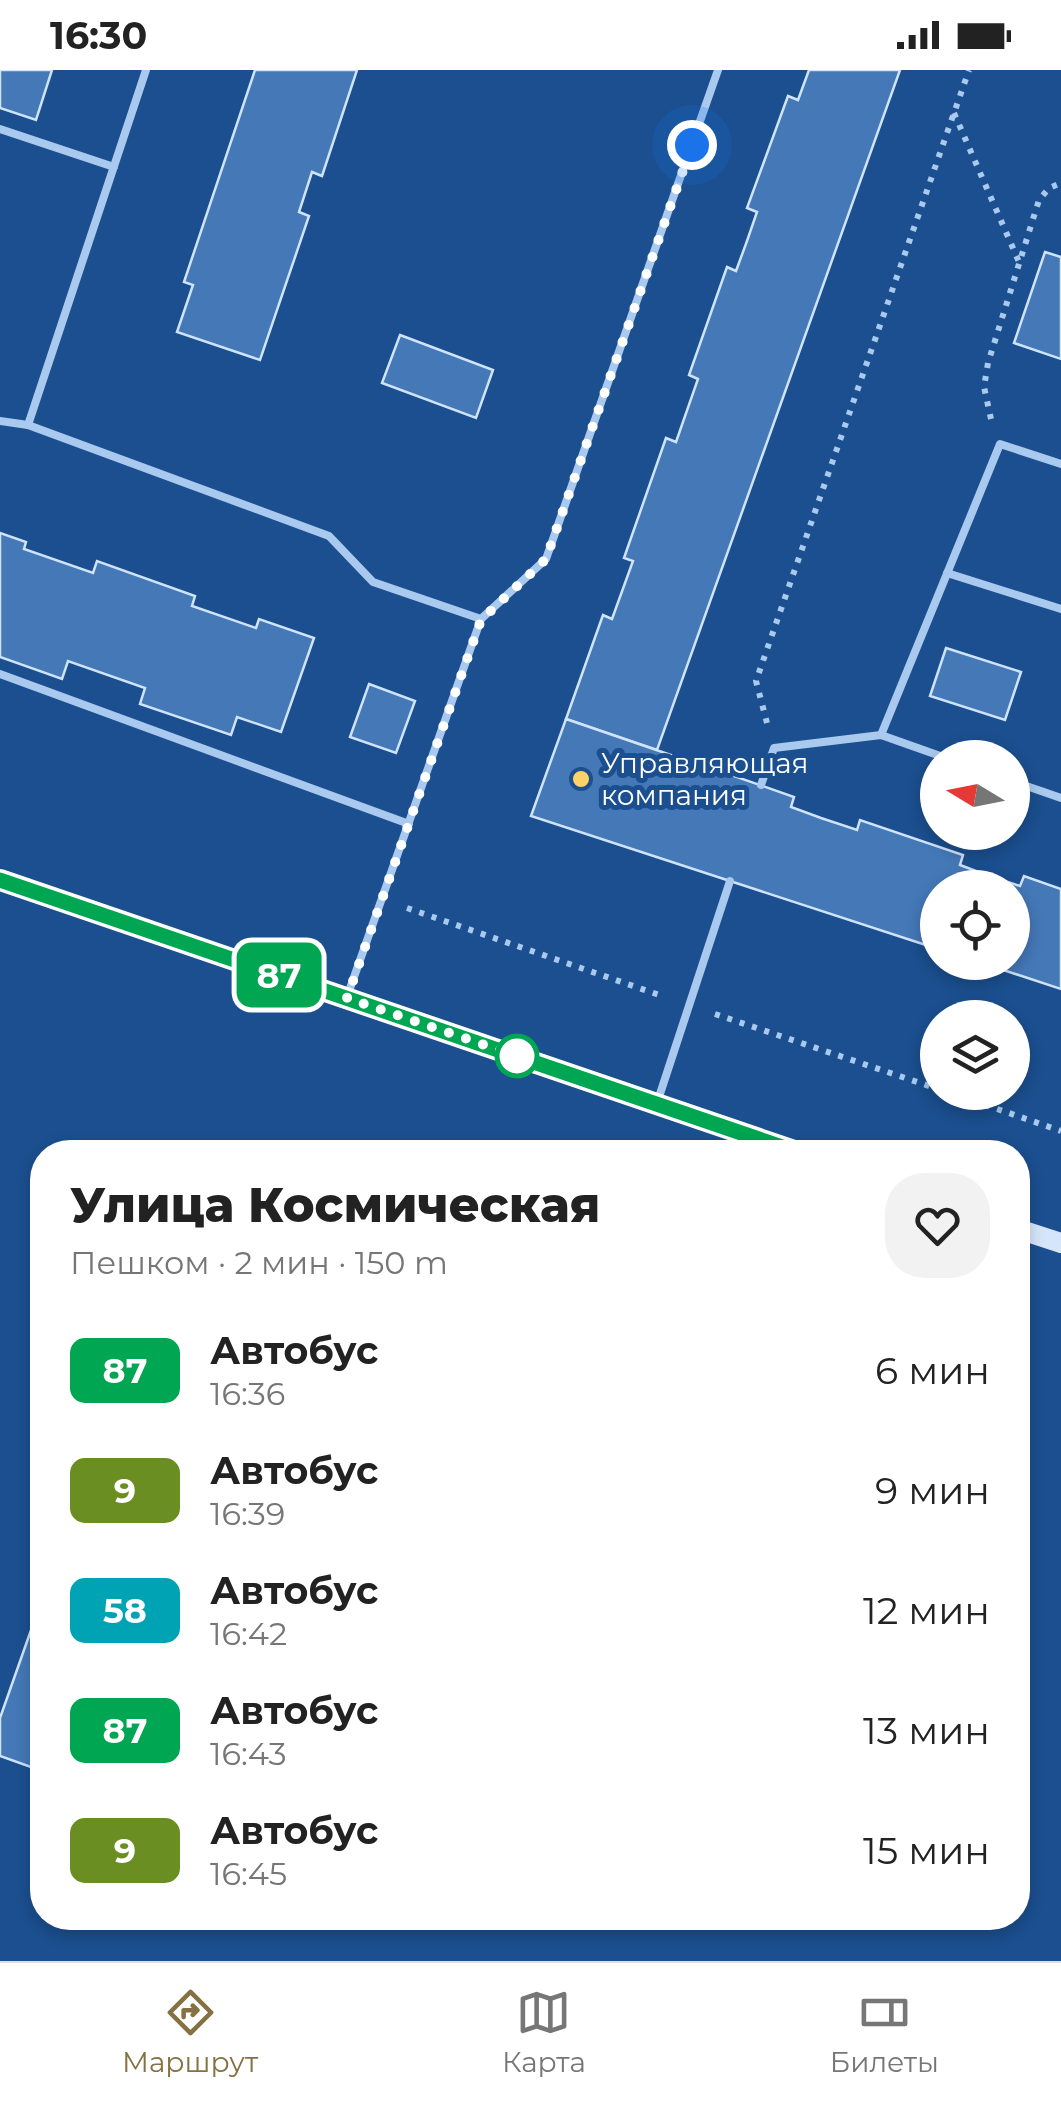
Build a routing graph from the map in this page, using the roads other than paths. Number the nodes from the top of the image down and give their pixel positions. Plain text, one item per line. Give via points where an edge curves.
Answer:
1 (146, 70) edge
2 (718, 70) edge
3 (0, 129) edge
4 (114, 167) junction
5 (0, 421) edge
6 (28, 425) junction
7 (1061, 464) edge
8 (947, 573) junction
9 (1061, 609) edge
10 (481, 620) junction
11 (0, 674) edge
12 (881, 734) junction
13 (920, 748) edge
14 (761, 786) dead end
15 (1030, 787) edge
16 (1061, 798) edge
17 (409, 824) junction
18 (0, 880) edge
19 (730, 881) dead end
20 (347, 998) junction
21 (657, 1104) junction
22 (763, 1140) edge
23 (1030, 1232) edge
24 (1061, 1243) edge

1 - 4 lane
2 - 10 lane via 546,559
3 - 4 lane
4 - 6 lane
5 - 6 lane
6 - 10 lane via 329,536 373,582
7 - 8 lane via 1000,444
8 - 9 lane
8 - 12 lane
10 - 17 lane
11 - 17 lane
12 - 13 lane
12 - 14 lane via 774,748
15 - 16 lane
17 - 20 lane
18 - 20 street
19 - 21 lane
20 - 21 street
21 - 22 street
23 - 24 street

